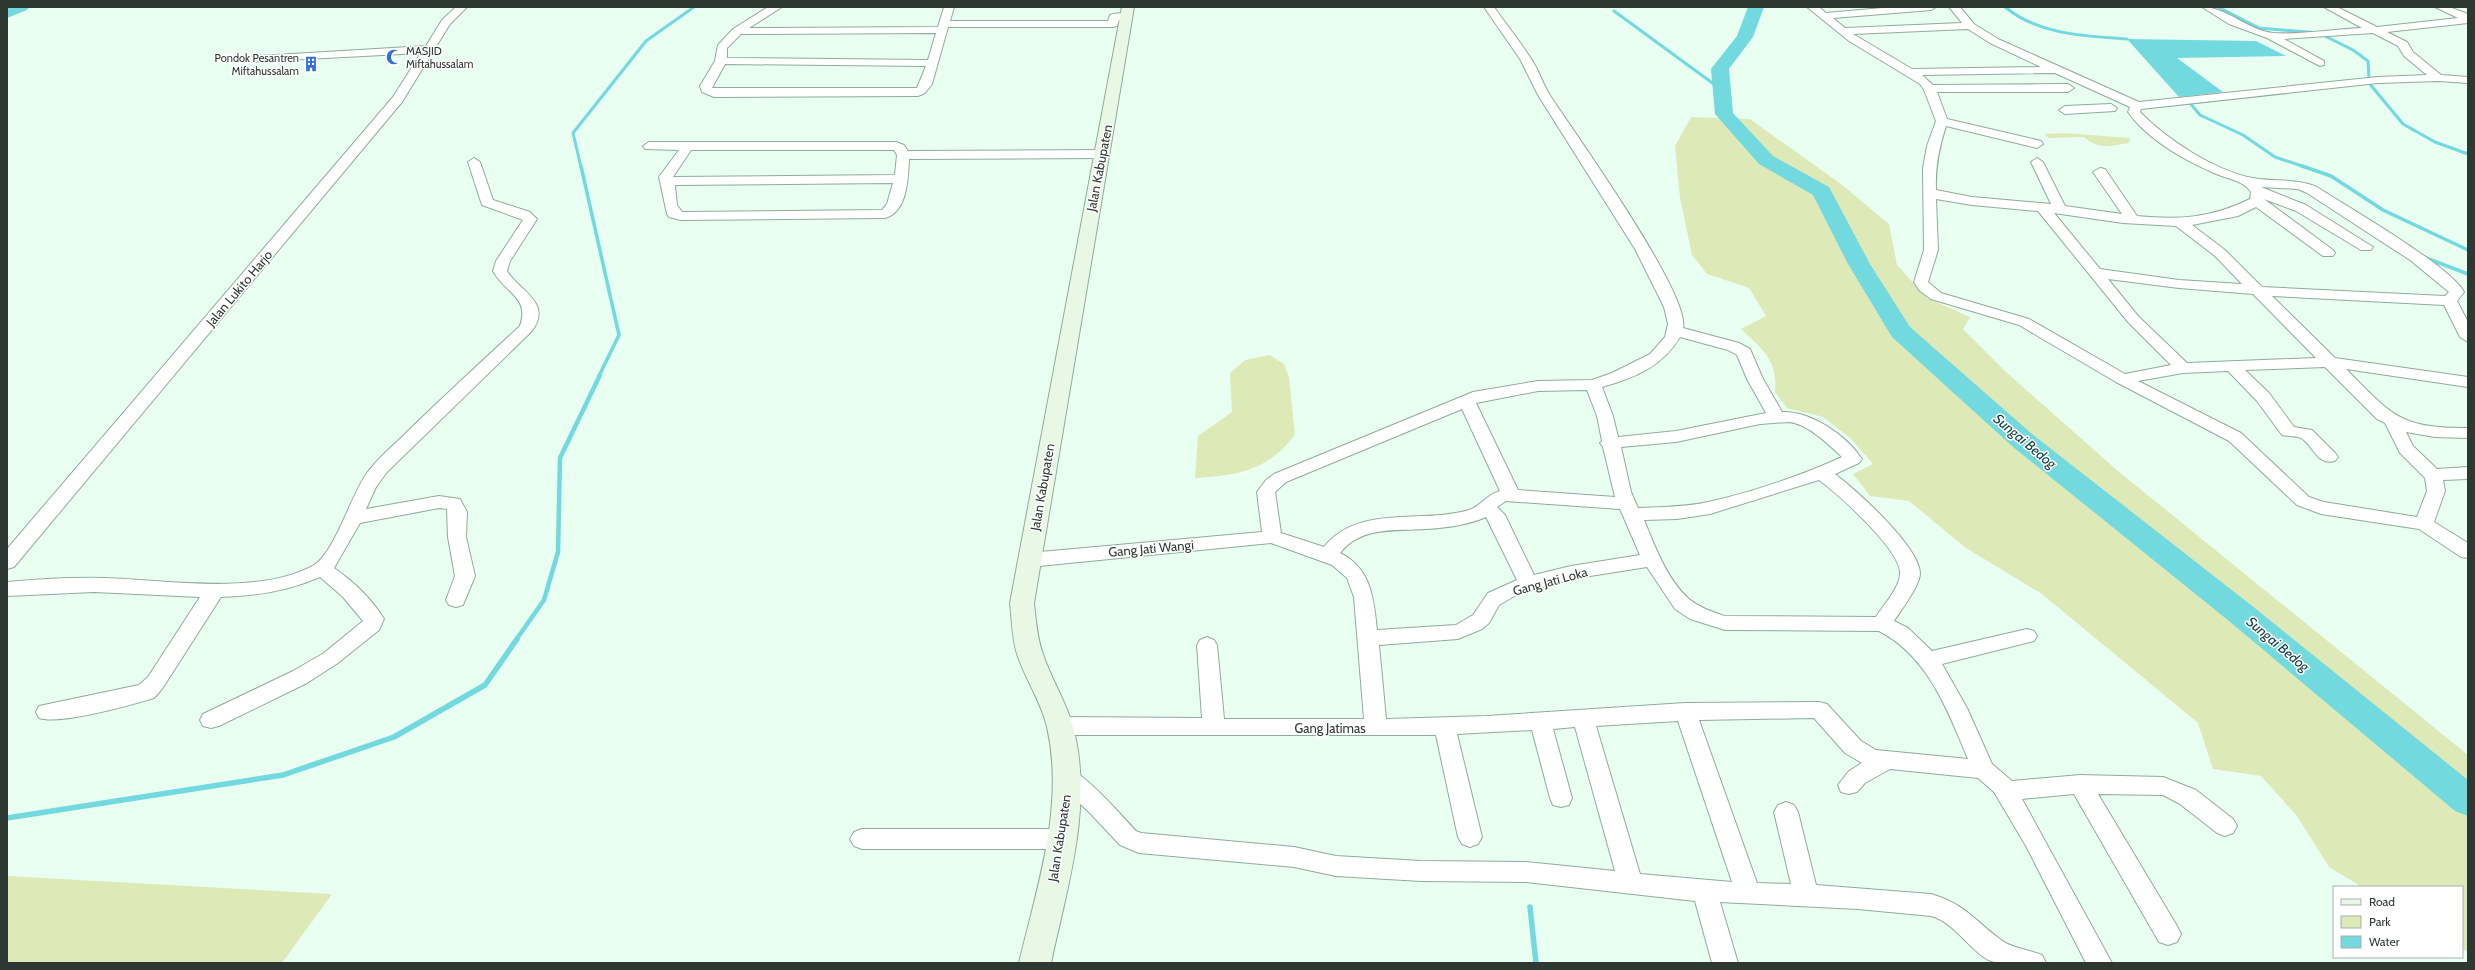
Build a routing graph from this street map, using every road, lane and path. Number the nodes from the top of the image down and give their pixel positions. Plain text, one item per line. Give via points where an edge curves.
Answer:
1 (462, 7) edge
2 (777, 7) edge
3 (949, 7) edge
4 (1489, 7) edge
5 (1812, 7) edge
6 (1931, 7) edge
7 (1954, 7) edge
8 (2207, 7) edge
9 (2329, 7) edge
10 (2440, 7) edge
11 (1883, 9) edge
12 (1824, 16) junction
13 (2468, 19) edge
14 (1123, 20) edge
15 (1970, 26) junction
16 (943, 27) junction
17 (1908, 29) junction
18 (2375, 30) junction
19 (738, 31) junction
20 (1843, 31) junction
21 (2271, 36) junction
22 (428, 50) junction
23 (247, 59) dead end
24 (721, 61) junction
25 (931, 63) junction
26 (2320, 63) dead end
27 (2060, 70) junction
28 (1911, 72) junction
29 (2438, 78) junction
30 (2468, 80) edge
31 (2042, 88) junction
32 (2068, 88) dead end
33 (1930, 89) junction
34 (2137, 106) junction
35 (2111, 108) dead end
36 (2065, 110) junction
37 (2074, 119) dead end
38 (1942, 121) junction
39 (2037, 144) dead end
40 (649, 146) dead end
41 (687, 146) junction
42 (1103, 154) junction
43 (903, 155) junction
44 (474, 162) dead end
45 (2037, 162) dead end
46 (2100, 172) dead end
47 (901, 179) junction
48 (668, 181) junction
49 (2255, 192) junction
50 (1931, 193) junction
51 (2042, 207) junction
52 (2060, 210) junction
53 (2132, 219) junction
54 (2180, 222) junction
55 (2366, 247) dead end
56 (2328, 253) dead end
57 (2094, 273) junction
58 (2259, 291) junction
59 (2449, 301) junction
60 (1673, 330) junction
61 (2468, 337) edge
62 (2328, 362) junction
63 (2231, 365) junction
64 (2183, 368) junction
65 (2122, 379) junction
66 (2468, 382) edge
67 (1593, 385) junction
68 (1467, 402) junction
69 (1777, 418) junction
70 (2393, 423) junction
71 (2468, 433) edge
72 (1609, 443) junction
73 (2329, 457) dead end
74 (1822, 473) junction
75 (2468, 473) edge
76 (2434, 476) junction
77 (1511, 495) junction
78 (1486, 508) junction
79 (1630, 509) junction
80 (352, 518) junction
81 (2424, 524) junction
82 (1272, 537) junction
83 (2468, 552) edge
84 (1329, 554) junction
85 (1029, 560) junction
86 (1652, 560) junction
87 (7, 562) edge
88 (322, 569) junction
89 (1529, 584) junction
90 (7, 590) edge
91 (215, 590) junction
92 (456, 600) dead end
93 (1882, 624) junction
94 (2027, 636) dead end
95 (1368, 638) junction
96 (1207, 645) dead end
97 (1927, 660) junction
98 (1685, 711) junction
99 (47, 712) dead end
100 (1583, 718) junction
101 (211, 720) dead end
102 (1540, 721) junction
103 (1060, 726) junction
104 (1214, 727) junction
105 (1376, 728) junction
106 (1445, 728) junction
107 (1885, 761) junction
108 (1983, 770) junction
109 (1068, 778) junction
110 (2080, 784) junction
111 (1849, 786) dead end
112 (2007, 791) junction
113 (1561, 798) dead end
114 (1786, 812) dead end
115 (2224, 826) dead end
116 (1470, 837) dead end
117 (862, 839) dead end
118 (1061, 839) junction
119 (1628, 874) dead end
120 (1704, 891) junction
121 (1748, 893) junction
122 (1806, 895) junction
123 (2168, 934) dead end
124 (1035, 963) edge
125 (1725, 963) edge
126 (2033, 963) edge
127 (2099, 963) edge

1 - 22 street, Jalan Lukito Harjo via 446,22
2 - 19 street via 760,14
3 - 16 street
4 - 60 street via 1530,67 1546,99 1567,128 1658,276 1673,312 1676,324
5 - 12 street
6 - 11 street
7 - 15 street
8 - 21 street via 2233,22
9 - 18 street
10 - 13 street
11 - 12 street
11 - 17 street
12 - 20 street
13 - 18 street
14 - 16 street
14 - 42 main road, Jalan Kabupaten
15 - 17 street
15 - 27 street via 1994,42
16 - 19 street
16 - 25 street
17 - 20 street
18 - 21 street
18 - 29 street via 2403,44 2408,54
19 - 24 street via 722,47
20 - 28 street
21 - 26 street
22 - 23 street
22 - 87 street, Jalan Lukito Harjo via 398,99
24 - 25 street
24 - 25 street via 706,86 708,91 918,92 922,91 926,84
27 - 28 street
27 - 34 street
28 - 33 street
29 - 30 street
29 - 34 street via 2378,80
31 - 32 street
31 - 33 street
31 - 36 street
33 - 38 street
34 - 49 street via 2134,112 2152,131
35 - 36 street
36 - 37 street
38 - 39 street
38 - 50 street via 1933,146 1929,168
40 - 41 street
41 - 43 street via 896,146
41 - 48 street via 666,177
42 - 43 street
42 - 85 main road, Jalan Kabupaten via 1088,225
43 - 47 street
44 - 80 street via 487,202 530,219 500,272 528,302 530,322 527,328 432,417 374,477
45 - 52 street
46 - 53 street
47 - 48 street
47 - 48 street via 893,208 889,212 858,215 681,216 674,214 671,209
49 - 54 street via 2242,211
49 - 55 street via 2301,208
49 - 56 street
49 - 59 street via 2300,185 2321,194 2454,286 2457,292
50 - 51 street via 1960,200
50 - 65 street via 1930,250 1921,282 1924,287 1945,299 2024,322
51 - 52 street
51 - 57 street
52 - 53 street
53 - 54 street
54 - 58 street via 2220,253
57 - 58 street
57 - 64 street via 2132,319
58 - 59 street
58 - 62 street
59 - 61 street
60 - 67 street via 1668,346 1650,362
60 - 69 street via 1733,346 1744,352 1755,379
62 - 63 street
62 - 66 street
62 - 70 street
63 - 64 street
63 - 73 street via 2263,397 2288,430 2306,434
64 - 65 street
65 - 81 street via 2235,437 2303,501 2321,508
67 - 68 street via 1515,388 1480,396
67 - 72 street via 1605,416
68 - 77 street
68 - 82 street via 1280,478 1266,492
69 - 72 street via 1753,420 1656,440
69 - 74 street via 1800,418 1809,422 1852,456 1853,459 1850,461
70 - 71 street via 2430,432
70 - 76 street via 2406,449
72 - 79 street via 1622,492
74 - 79 street via 1710,508 1677,513
74 - 93 street via 1846,492 1900,548 1909,562 1908,579
75 - 76 street
76 - 81 street via 2436,491
77 - 78 street via 1492,498
77 - 79 street
78 - 84 street via 1476,514 1439,522 1357,530 1343,538
78 - 89 street via 1496,515
79 - 86 street
80 - 88 street via 335,554
80 - 92 street via 439,502 454,503 458,512 457,537 465,576
81 - 83 street
82 - 84 street, Gang Jatimas
82 - 85 street, Gang Jati Wangi
84 - 95 street, Gang Jatimas via 1354,571 1361,586
85 - 103 main road, Jalan Kabupaten via 1022,603 1029,652
86 - 89 street, Gang Jati Loka
86 - 93 street via 1682,604 1697,614 1726,623
88 - 91 street via 268,586
88 - 101 street via 344,584 356,597 374,619 372,625 331,658 300,677
89 - 95 street, Gang Jati Loka via 1494,599 1480,620 1458,632
90 - 91 street via 46,585
91 - 99 street via 146,692 63,711
93 - 97 street via 1906,638
94 - 97 street
95 - 105 street, Gang Jatimas
96 - 104 street
97 - 108 street via 1946,686
98 - 100 street
98 - 107 street via 1819,710 1861,753
98 - 121 street
100 - 102 street
100 - 119 street
102 - 106 street
102 - 113 street
103 - 104 street, Gang Jatimas
103 - 109 main road, Jalan Kabupaten
104 - 105 street, Gang Jatimas
105 - 106 street
106 - 116 street
107 - 108 street
107 - 111 street via 1857,778
108 - 112 street
109 - 118 main road, Jalan Kabupaten
109 - 120 street via 1128,838 1139,843 1294,857 1336,866 1422,871 1526,872
110 - 112 street
110 - 115 street via 2163,786 2174,789 2186,795
110 - 123 street
112 - 127 street
114 - 122 street
117 - 118 street
118 - 124 main road, Jalan Kabupaten
120 - 121 street
120 - 125 street
121 - 122 street
122 - 126 street via 1931,905 1960,920 1994,950

